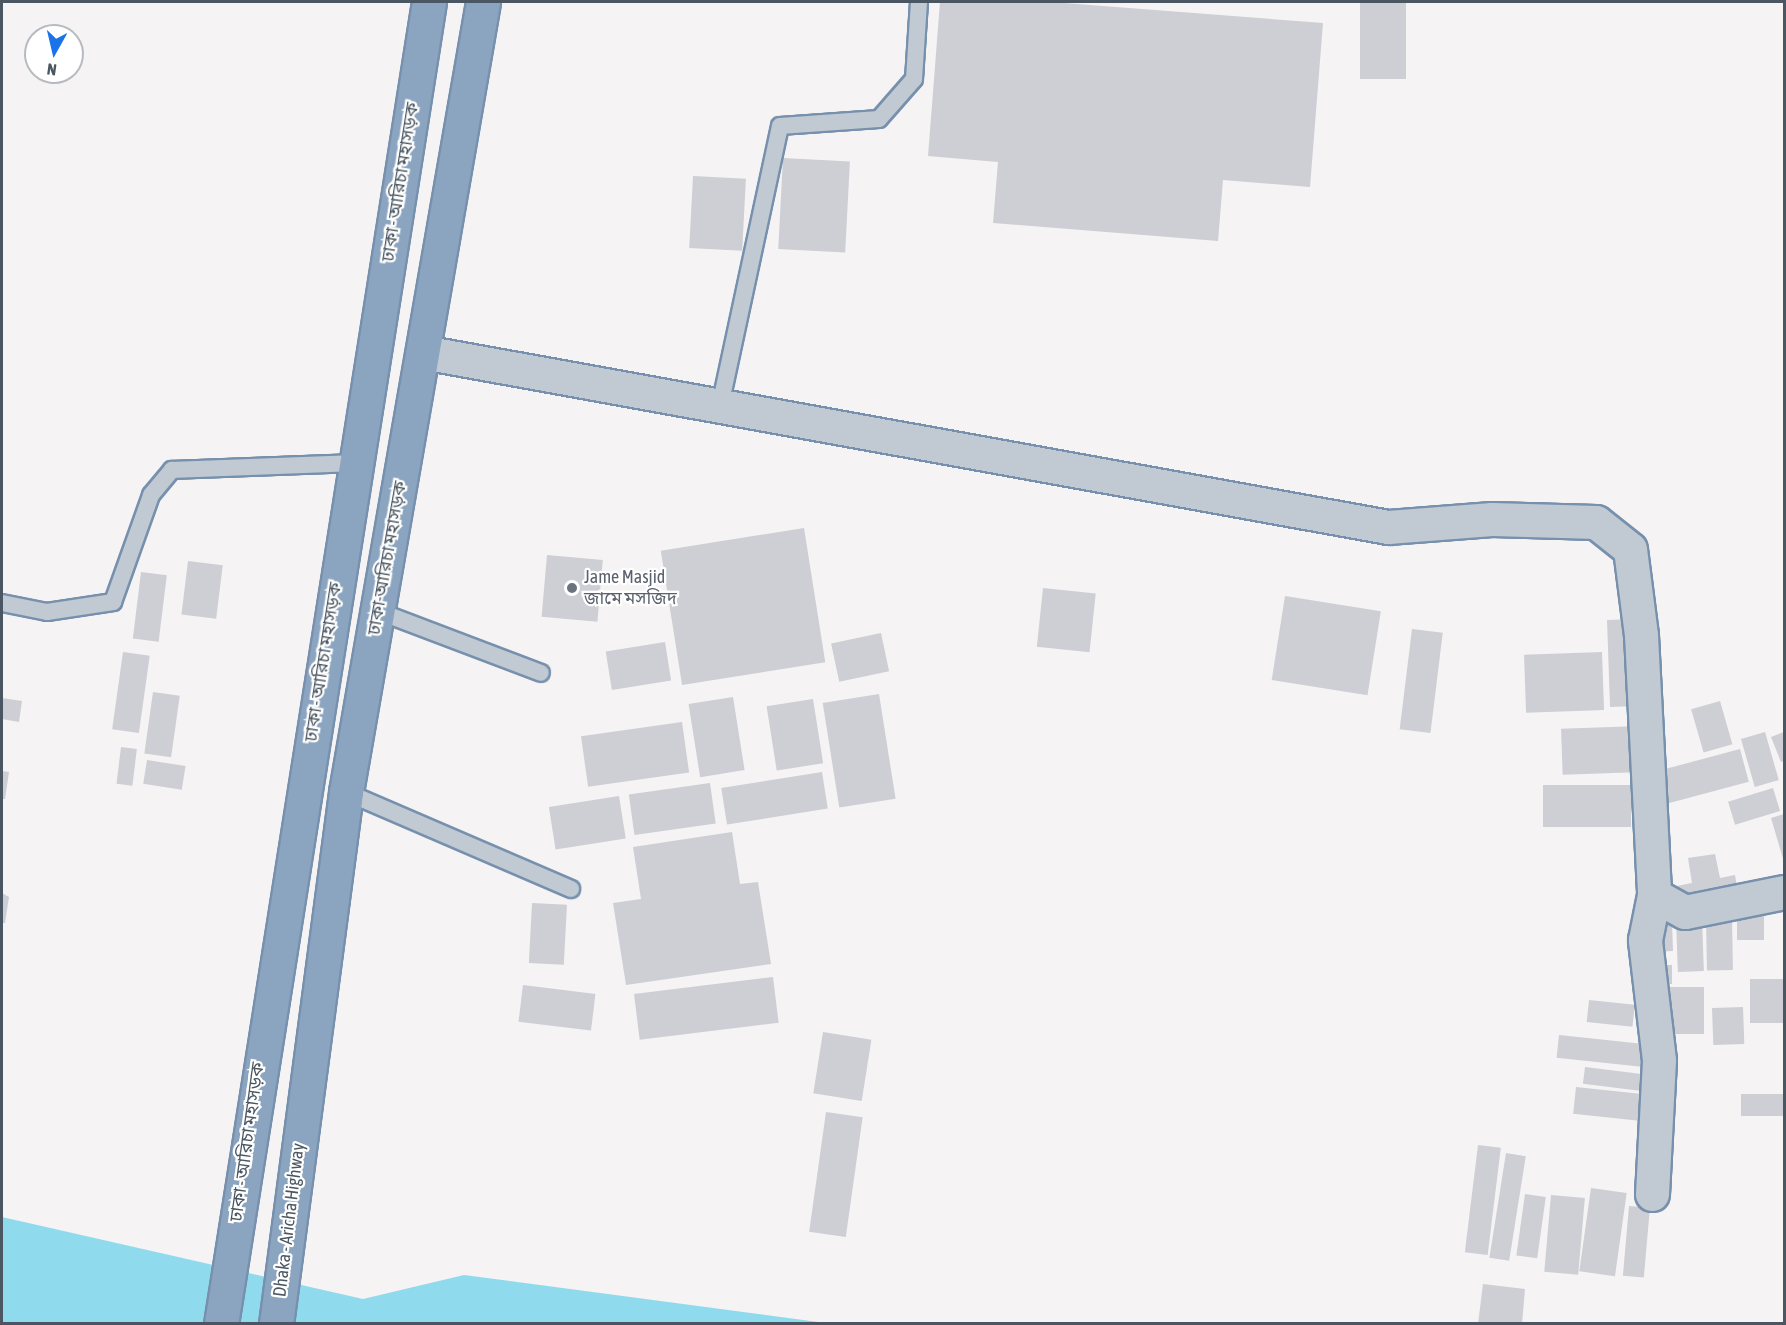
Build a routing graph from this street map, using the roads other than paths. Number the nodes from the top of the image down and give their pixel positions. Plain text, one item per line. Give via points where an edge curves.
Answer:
1 (429, 2) edge
2 (483, 2) edge
3 (919, 2) edge
4 (423, 352) junction
5 (720, 406) junction
6 (355, 463) junction
7 (2, 603) edge
8 (378, 611) junction
9 (542, 673) dead end
10 (346, 792) junction
11 (571, 889) dead end
12 (1785, 892) edge
13 (1654, 895) junction
14 (303, 1116) joint
15 (1652, 1194) dead end
16 (221, 1323) edge
17 (276, 1323) edge

1 - 6 highway, ঢাকা - আরিচা মহাসড়ক
2 - 4 highway, ঢাকা-আরিচা মহাসড়ক
3 - 5 lane via 915,79 879,119 780,126
4 - 5 street
4 - 8 highway, ঢাকা-আরিচা মহাসড়ক
5 - 13 street via 1388,527 1492,519 1596,522 1630,549 1641,635
6 - 7 lane via 172,470 151,495 113,602 47,612
6 - 16 highway, ঢাকা - আরিচা মহাসড়ক
8 - 9 lane
8 - 10 highway, ঢাকা-আরিচা মহাসড়ক
10 - 11 lane
10 - 14 highway, ঢাকা-আরিচা মহাসড়ক
12 - 13 street via 1685,912
13 - 15 street via 1645,940 1659,1059
14 - 17 highway, Dhaka - Aricha Highway

